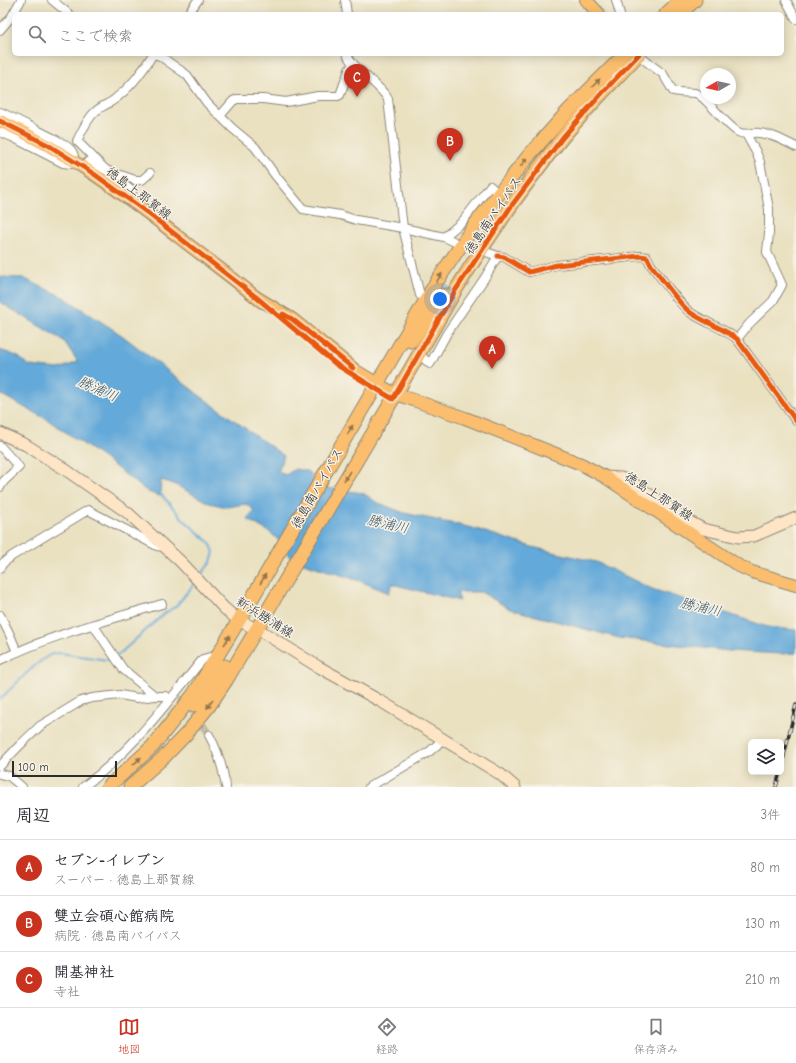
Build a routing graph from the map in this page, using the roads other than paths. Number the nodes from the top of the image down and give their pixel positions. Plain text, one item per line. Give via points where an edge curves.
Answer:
1 (21, 0) edge
2 (52, 0) edge
3 (198, 0) edge
4 (344, 0) edge
5 (586, 0) edge
6 (616, 0) edge
7 (681, 0) edge
8 (695, 0) edge
9 (786, 0) edge
10 (14, 12) edge
11 (67, 12) edge
12 (189, 12) edge
13 (347, 12) edge
14 (597, 12) edge
15 (619, 12) edge
16 (668, 12) edge
17 (682, 12) edge
18 (12, 16) edge
19 (796, 19) edge
20 (0, 30) edge
21 (152, 56) edge
22 (160, 56) edge
23 (348, 56) edge
24 (633, 56) edge
25 (633, 56) edge
26 (638, 56) edge
27 (353, 64) junction
28 (0, 112) edge
29 (220, 116) junction
30 (0, 121) edge
31 (0, 132) edge
32 (746, 134) junction
33 (796, 147) edge
34 (78, 164) junction
35 (106, 170) junction
36 (150, 173) dead end
37 (499, 194) junction
38 (130, 200) junction
39 (403, 228) junction
40 (444, 238) junction
41 (454, 241) tunnel mouth
42 (489, 253) tunnel mouth
43 (498, 256) junction
44 (470, 268) junction
45 (420, 295) dead end
46 (737, 339) junction
47 (418, 354) junction
48 (377, 389) junction
49 (392, 400) junction
50 (796, 420) edge
51 (0, 433) edge
52 (0, 446) edge
53 (605, 477) junction
54 (0, 487) edge
55 (796, 518) edge
56 (165, 547) junction
57 (0, 568) edge
58 (796, 585) edge
59 (162, 604) dead end
60 (0, 615) edge
61 (241, 616) junction
62 (95, 625) junction
63 (258, 627) junction
64 (17, 652) junction
65 (0, 660) edge
66 (215, 661) junction
67 (155, 696) junction
68 (165, 696) tunnel mouth
69 (175, 720) junction
70 (209, 735) tunnel mouth
71 (442, 739) junction
72 (0, 766) edge
73 (0, 774) edge
74 (22, 787) edge
75 (83, 787) edge
76 (108, 787) edge
77 (130, 787) edge
78 (226, 787) edge
79 (369, 787) edge
80 (515, 787) edge

1 - 10 street
2 - 11 street
3 - 12 street
4 - 13 street
5 - 14 main road
6 - 15 street
7 - 16 highway
8 - 17 highway
9 - 19 street
18 - 20 street
21 - 35 street via 130,86 113,101 95,111 77,141
22 - 29 street via 187,75
23 - 27 street
37 -> 24 highway, 徳島南バイパス via 569,110
25 - 44 highway, 徳島南バイパス via 563,137 512,205
26 - 32 street via 663,74 673,92 701,96 728,126
27 - 29 street via 338,96 318,96 286,102 237,99
27 - 39 street via 384,92 388,99
28 - 34 street via 58,141 71,150
29 - 39 street via 255,147 303,210 340,214 356,220
30 - 34 main road, 徳島上那賀線
31 - 34 street via 63,163
32 - 33 street via 775,136
32 - 46 street via 760,162 769,210 767,252 782,285 773,301
34 - 35 street via 88,162
34 - 38 main road, 徳島上那賀線
35 - 36 street via 135,180 142,180
35 - 38 street via 132,191
37 - 40 street via 490,186 462,222
48 -> 37 highway, 徳島南バイパス via 437,281
38 - 48 main road, 徳島上那賀線 via 337,365
39 - 40 street
39 - 45 street
40 - 41 street
42 - 43 street
43 - 46 street via 529,272 557,265 647,257 684,307
43 - 47 street via 446,333 430,364
44 - 47 highway, 徳島南バイパス
44 - 48 highway via 422,324
46 - 50 street
47 - 49 highway, 徳島南バイパス
48 - 49 main road, 徳島上那賀線
61 -> 48 highway, 徳島南バイパス
49 - 53 main road, 徳島上那賀線 via 505,435 563,456
49 -> 63 highway, 徳島南バイパス
51 - 56 main road, 新浜勝浦線 via 26,445 63,468 128,513
52 - 54 street via 19,467
53 - 55 main road via 621,478 688,521 738,538 754,536
53 - 58 main road, 徳島上那賀線 via 739,566
56 - 57 street via 157,546 88,510 12,556
56 - 61 main road, 新浜勝浦線 via 224,608
59 - 62 street
60 - 64 street
61 - 63 main road, 新浜勝浦線
66 -> 61 highway, 徳島南バイパス
62 - 64 street
62 - 67 street via 123,669
63 - 69 highway via 244,636 225,667 200,699
63 - 71 main road, 新浜勝浦線
63 -> 77 highway, 徳島南バイパス via 209,706 164,757
64 - 65 street
66 - 69 highway, 徳島南バイパス
66 - 75 street via 210,658 203,659 121,756
67 - 68 street
67 - 72 street via 137,698 120,695 81,701 40,726
76 -> 69 highway, 徳島南バイパス via 153,746
70 - 78 street via 220,757
71 - 79 street via 429,752
71 - 80 main road, 新浜勝浦線 via 500,774
73 - 74 street via 9,776

